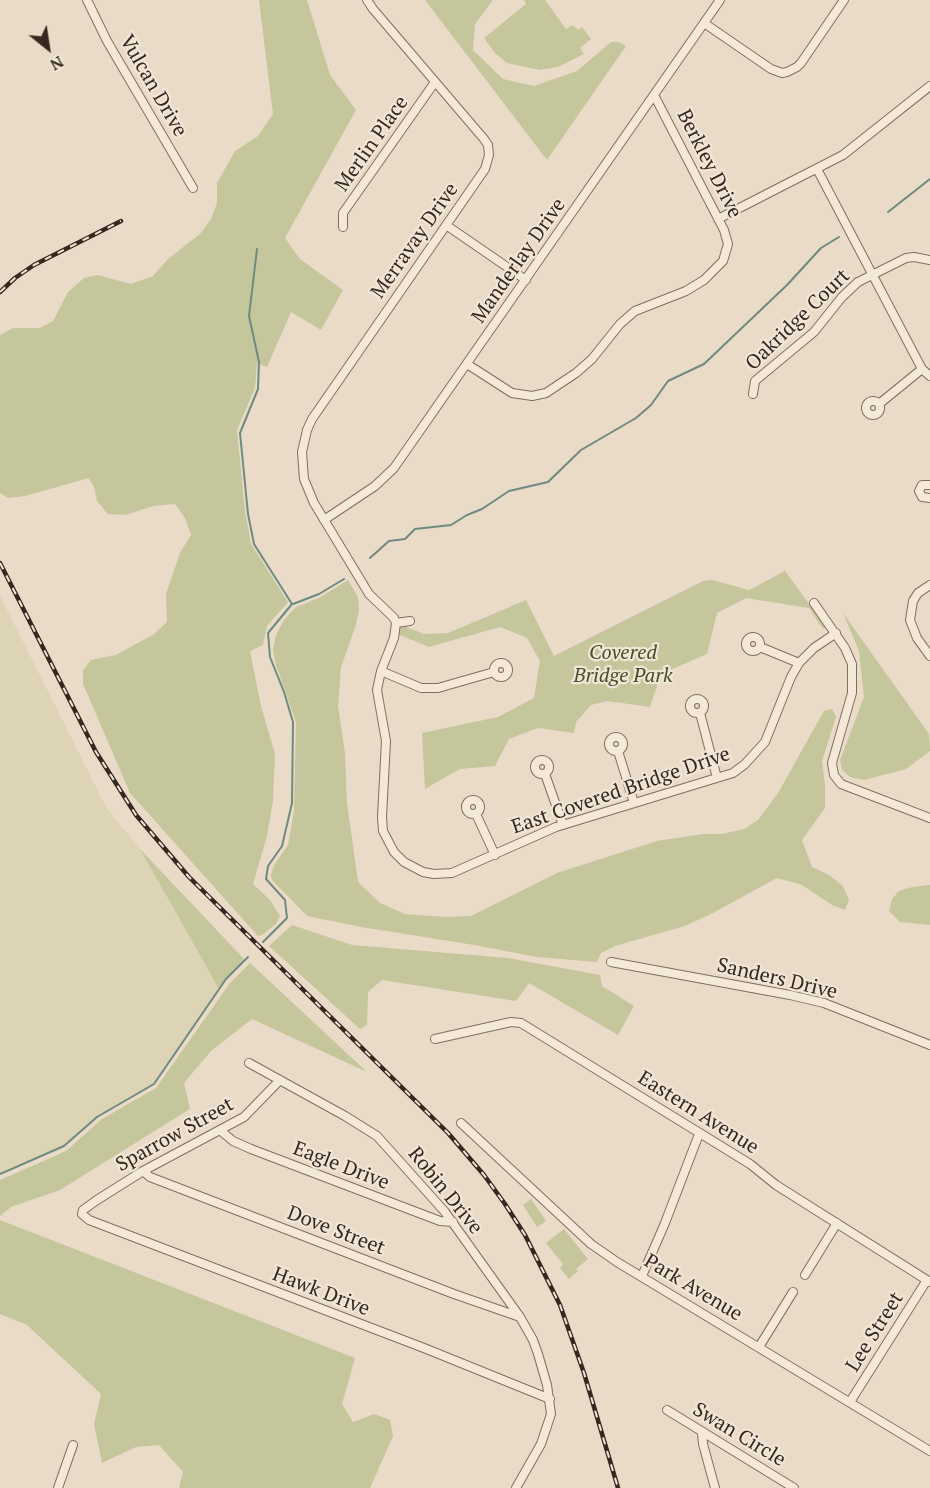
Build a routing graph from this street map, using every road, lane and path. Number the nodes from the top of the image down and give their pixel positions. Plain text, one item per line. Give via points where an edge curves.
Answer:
1 (87, 0) edge
2 (367, 0) edge
3 (720, 0) edge
4 (844, 0) edge
5 (704, 23) junction
6 (435, 82) junction
7 (930, 86) edge
8 (654, 95) junction
9 (817, 169) junction
10 (193, 188) dead end
11 (718, 219) junction
12 (446, 225) junction
13 (343, 227) dead end
14 (930, 260) edge
15 (871, 274) junction
16 (525, 280) junction
17 (467, 364) junction
18 (922, 369) junction
19 (930, 376) edge
20 (753, 394) dead end
21 (879, 404) dead end
22 (930, 485) edge
23 (930, 498) edge
24 (324, 520) junction
25 (930, 585) edge
26 (814, 603) dead end
27 (410, 621) dead end
28 (396, 623) junction
29 (836, 633) junction
30 (760, 647) dead end
31 (930, 656) edge
32 (799, 663) junction
33 (381, 670) junction
34 (495, 672) dead end
35 (700, 713) dead end
36 (618, 751) dead end
37 (545, 774) dead end
38 (717, 778) junction
39 (634, 803) junction
40 (476, 814) dead end
41 (930, 818) edge
42 (563, 825) junction
43 (495, 855) junction
44 (611, 962) dead end
45 (435, 1039) dead end
46 (930, 1045) edge
47 (249, 1063) dead end
48 (280, 1080) junction
49 (461, 1124) dead end
50 (221, 1131) junction
51 (699, 1134) junction
52 (143, 1171) junction
53 (82, 1214) joint
54 (453, 1222) junction
55 (837, 1224) junction
56 (805, 1275) dead end
57 (642, 1276) junction
58 (928, 1281) edge
59 (793, 1292) dead end
60 (520, 1317) junction
61 (759, 1347) junction
62 (550, 1399) junction
63 (850, 1402) junction
64 (667, 1410) dead end
65 (702, 1433) junction
66 (73, 1445) dead end
67 (930, 1451) edge
68 (58, 1488) edge
69 (516, 1488) edge
70 (716, 1488) edge
71 (794, 1488) edge

1 - 10 street, Vulcan Drive
2 - 6 street, Merravay Drive
3 - 5 street, Manderlay Drive
4 - 5 street via 801,63 782,73
5 - 8 street, Manderlay Drive
6 - 12 street, Merravay Drive via 489,149 488,163
6 - 13 street, Merlin Place via 344,213
7 - 9 street via 850,150
8 - 11 street, Berkley Drive
8 - 16 street, Manderlay Drive
9 - 11 street
9 - 15 street
11 - 17 street, Berkley Drive via 728,244 719,266 686,291 635,311 592,359 554,389 532,396 512,393
12 - 16 street
12 - 24 street, Merravay Drive via 307,430 302,452 304,479
14 - 15 street, Oakridge Court via 906,258
15 - 18 street
15 - 20 street, Oakridge Court via 849,289 814,332 755,381
16 - 17 street, Manderlay Drive
17 - 24 street, Manderlay Drive via 394,468 375,486
18 - 19 street
18 - 21 street
22 - 23 street via 922,485 919,491 922,497
24 - 28 street via 369,594
25 - 31 street via 913,601 909,620 916,638
26 - 29 street
27 - 28 street
28 - 33 street, East Covered Bridge Drive
29 - 32 street, East Covered Bridge Drive
29 - 41 street via 848,653 853,677 832,763 834,775 841,784
30 - 32 street
32 - 38 street, East Covered Bridge Drive via 765,742 746,765
33 - 34 street via 421,688 438,688
33 - 43 street, East Covered Bridge Drive via 377,690 386,741 382,817 389,845 404,862 434,874 452,873
35 - 38 street
36 - 39 street
37 - 42 street
38 - 39 street, East Covered Bridge Drive
39 - 42 street, East Covered Bridge Drive
40 - 43 street
42 - 43 street, East Covered Bridge Drive
44 - 46 street, Sanders Drive via 824,1003
45 - 51 street, Eastern Avenue via 521,1023
47 - 48 street, Robin Drive
48 - 50 street, Sparrow Street via 250,1113
48 - 54 street, Robin Drive via 377,1136
49 - 57 street, Park Avenue via 591,1244
50 - 52 street, Sparrow Street
50 - 54 street, Eagle Drive via 251,1149 440,1221
51 - 55 street, Eastern Avenue
51 - 57 street
52 - 53 street, Sparrow Street
52 - 60 street, Dove Street via 150,1177
53 - 62 street, Hawk Drive via 89,1220
54 - 60 street, Robin Drive
55 - 56 street
55 - 58 street, Eastern Avenue
57 - 61 street, Park Avenue
58 - 63 street, Lee Street
59 - 61 street
60 - 62 street, Robin Drive via 533,1340
61 - 63 street, Park Avenue
62 - 69 street via 547,1431
63 - 67 street, Park Avenue
64 - 65 street, Swan Circle
65 - 70 street
65 - 71 street, Swan Circle
66 - 68 street

